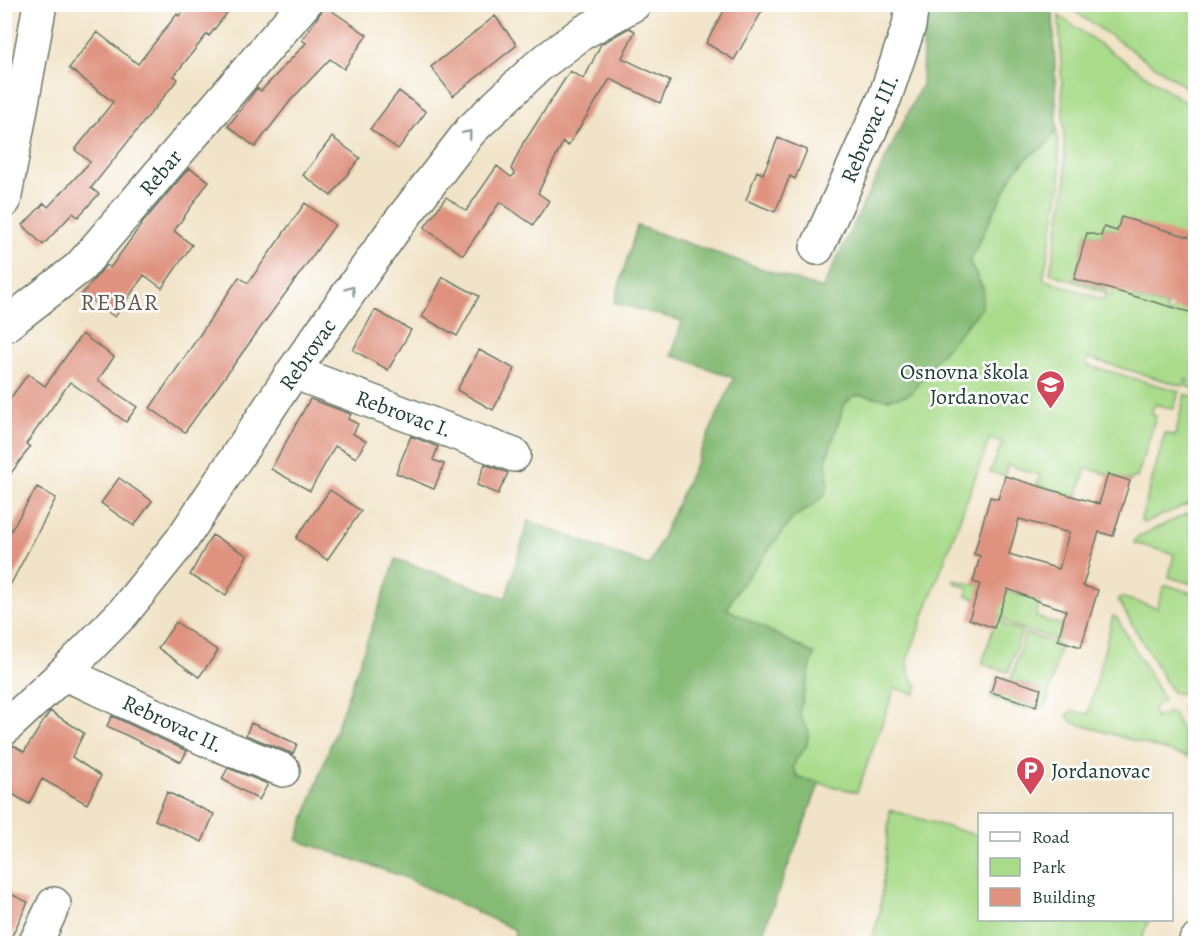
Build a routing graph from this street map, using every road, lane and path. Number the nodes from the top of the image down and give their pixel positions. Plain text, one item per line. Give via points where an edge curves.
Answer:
1 (40, 4) edge
2 (304, 4) edge
3 (634, 4) edge
4 (912, 4) edge
5 (4, 201) edge
6 (817, 248) dead end
7 (4, 326) edge
8 (294, 372) junction
9 (514, 454) dead end
10 (63, 674) junction
11 (4, 729) edge
12 (283, 770) dead end
13 (54, 904) dead end
14 (35, 944) edge

1 - 5 street
2 - 7 street, Rebar via 80,267
8 -> 3 street, Rebrovac via 395,228 471,130 537,67 582,33
4 - 6 street, Rebrovac III. via 909,26 885,97
8 - 9 street, Rebrovac I.
8 - 10 street, Rebrovac via 181,541 123,613
10 - 11 street, Rebrovac
10 - 12 street, Rebrovac II.
13 - 14 street

